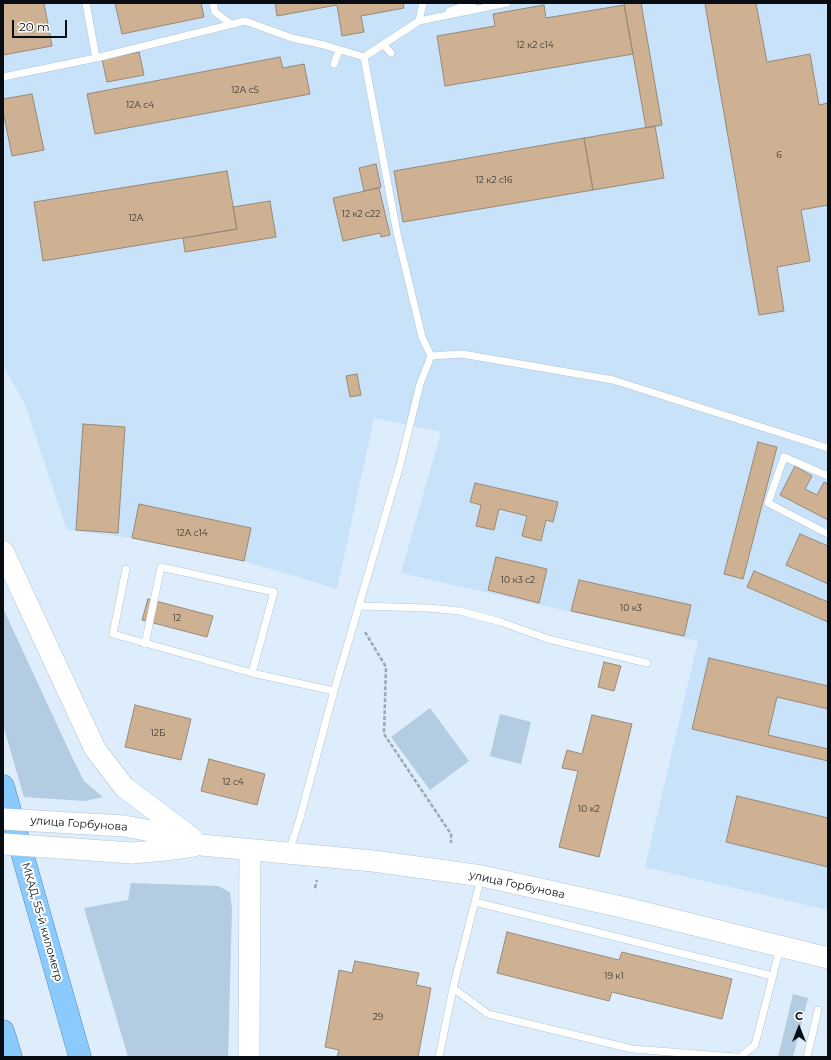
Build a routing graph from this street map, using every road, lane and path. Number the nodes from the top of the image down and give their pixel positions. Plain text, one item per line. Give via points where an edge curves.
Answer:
1 (86, 3) edge
2 (213, 3) edge
3 (423, 3) edge
4 (473, 3) edge
5 (506, 3) edge
6 (419, 21) junction
7 (231, 24) junction
8 (382, 44) junction
9 (339, 50) junction
10 (391, 54) dead end
11 (364, 57) junction
12 (96, 58) junction
13 (334, 64) dead end
14 (3, 77) edge
15 (431, 356) junction
16 (828, 448) edge
17 (828, 476) edge
18 (828, 534) edge
19 (3, 551) edge
20 (126, 569) dead end
21 (359, 606) junction
22 (364, 630) dead end
23 (145, 644) junction
24 (647, 663) dead end
25 (252, 673) junction
26 (334, 691) junction
27 (3, 786) edge
28 (148, 805) junction
29 (3, 819) edge
30 (156, 832) junction
31 (451, 843) dead end
32 (3, 844) edge
33 (201, 845) junction
34 (250, 850) junction
35 (132, 853) junction
36 (288, 853) junction
37 (482, 876) junction
38 (316, 880) dead end
39 (315, 888) dead end
40 (475, 902) junction
41 (780, 946) junction
42 (828, 958) edge
43 (773, 976) junction
44 (453, 988) junction
45 (818, 1010) dead end
46 (3, 1031) edge
47 (10, 1057) edge
48 (80, 1057) edge
49 (249, 1057) edge
50 (439, 1057) edge
51 (736, 1057) edge
52 (740, 1057) edge
53 (807, 1057) edge

1 - 12 lane
2 - 7 lane via 215,12
3 - 6 lane
4 - 6 lane
5 - 6 lane
6 - 8 lane
7 - 9 lane via 245,21 292,38
7 - 12 lane
8 - 10 lane
8 - 11 lane
9 - 11 lane
9 - 13 lane
11 - 15 lane via 399,239 422,337
12 - 14 lane
15 - 16 lane via 462,354 613,380
15 - 21 lane via 420,384 400,465
17 - 18 lane via 784,456 768,503
19 - 28 street via 95,749 124,787
20 - 23 lane via 113,634
21 - 24 lane via 460,611 548,639
21 - 26 lane
22 - 31 path via 386,667 384,734 451,834
23 - 25 lane
23 - 25 lane via 161,567 274,592
25 - 26 lane
26 - 36 lane
27 - 48 highway, МКАД, 55-й километр
28 - 30 street via 155,816
28 - 33 street
29 - 30 street, улица Горбунова, bridge via 124,826
30 - 33 street, улица Горбунова
30 - 35 street via 148,845
32 - 35 street, улица Горбунова, bridge
33 - 34 street, улица Горбунова
33 - 35 street, улица Горбунова
34 - 36 street, улица Горбунова
34 - 49 street
36 - 37 street, улица Горбунова via 373,861
37 - 40 lane
37 - 41 street, улица Горбунова
38 - 39 path
40 - 43 lane
40 - 44 lane
41 - 42 street, улица Горбунова
41 - 43 lane
43 - 52 lane via 755,1045
44 - 50 lane
44 - 51 lane via 488,1014 632,1049
45 - 53 lane
46 - 47 highway

